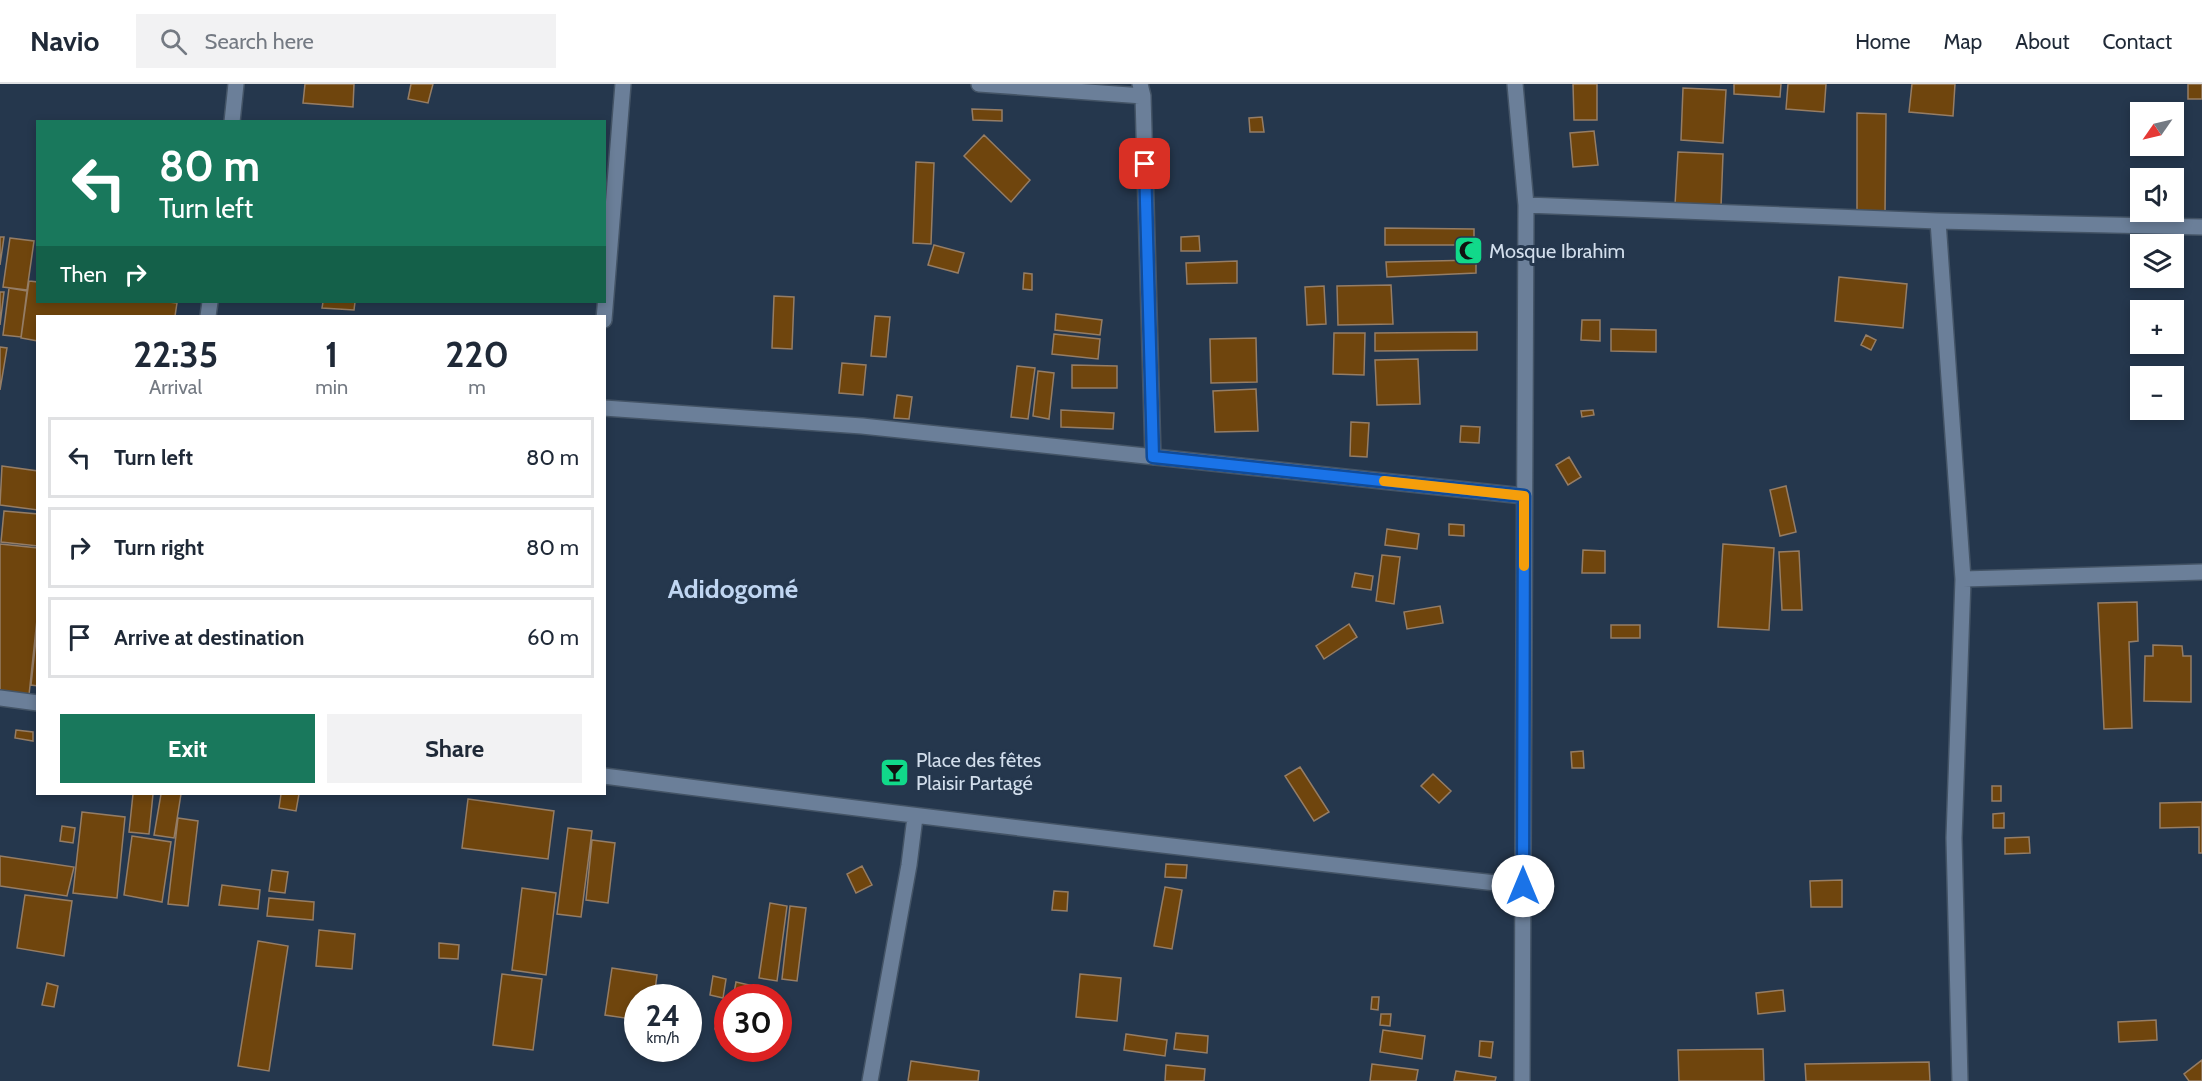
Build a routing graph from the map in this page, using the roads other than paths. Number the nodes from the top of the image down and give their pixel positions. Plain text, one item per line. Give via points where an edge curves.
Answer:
1 (236, 84) edge
2 (623, 84) edge
3 (979, 84) edge
4 (1515, 84) edge
5 (1141, 90) edge
6 (232, 120) edge
7 (1526, 205) junction
8 (1938, 222) junction
9 (2202, 227) edge
10 (606, 295) edge
11 (606, 408) edge
12 (1153, 457) junction
13 (1524, 496) junction
14 (2202, 572) edge
15 (1963, 579) junction
16 (0, 698) edge
17 (36, 703) edge
18 (606, 776) edge
19 (915, 817) junction
20 (1523, 886) junction
21 (870, 1081) edge
22 (1522, 1081) edge
23 (1960, 1081) edge

1 - 6 street
2 - 10 street
3 - 5 street
4 - 7 street
5 - 12 street
7 - 8 street
7 - 13 street
8 - 9 street
8 - 15 street
11 - 12 street via 862,426
12 - 13 street
13 - 20 street
14 - 15 street
15 - 23 street via 1954,838
16 - 17 street
18 - 19 street
19 - 20 street
19 - 21 street
20 - 22 street

